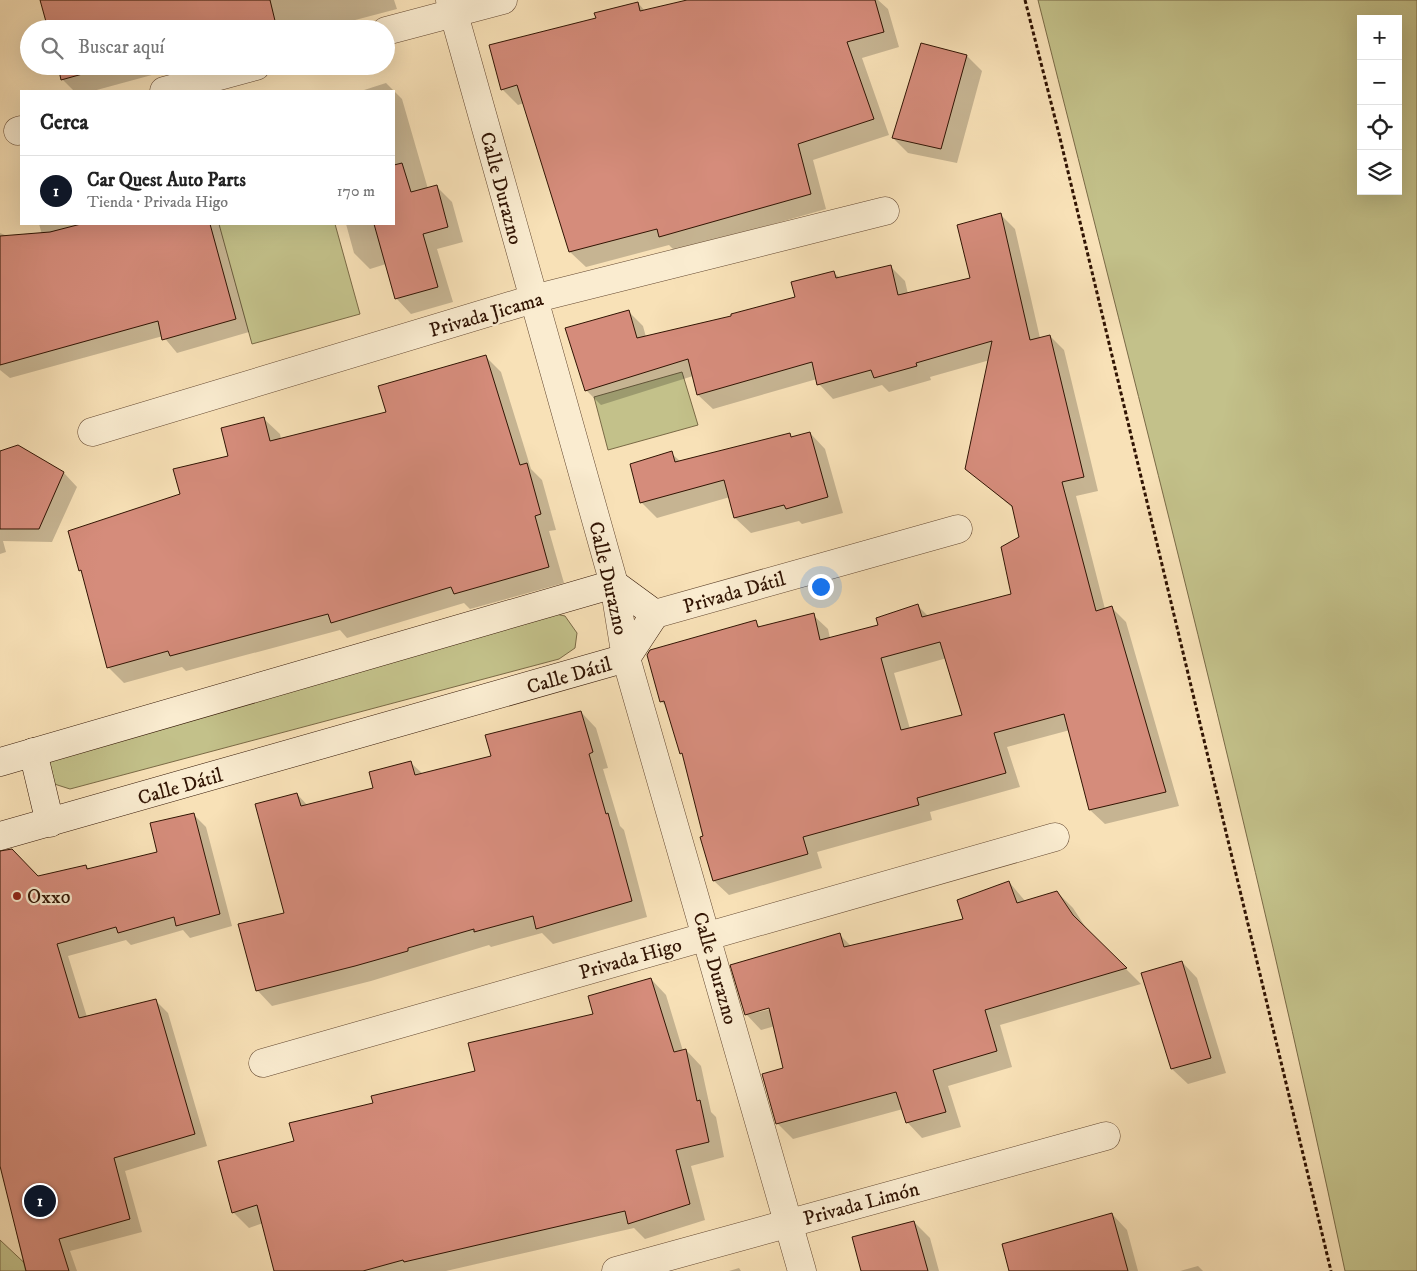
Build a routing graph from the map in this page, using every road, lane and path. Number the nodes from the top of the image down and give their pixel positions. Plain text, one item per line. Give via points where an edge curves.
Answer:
1 (503, 0) edge
2 (1025, 0) edge
3 (452, 6) edge
4 (395, 28) edge
5 (223, 75) edge
6 (168, 90) edge
7 (885, 212) dead end
8 (533, 299) junction
9 (92, 432) dead end
10 (958, 529) dead end
11 (614, 584) junction
12 (655, 614) junction
13 (626, 658) junction
14 (33, 752) junction
15 (0, 762) edge
16 (50, 823) junction
17 (0, 836) edge
18 (1055, 837) dead end
19 (707, 936) junction
20 (263, 1063) dead end
21 (1106, 1136) dead end
22 (789, 1223) junction
23 (616, 1271) edge
24 (802, 1271) edge
25 (1331, 1271) edge

1 - 3 street
2 - 25 path
3 - 4 street
3 - 8 street, Calle Durazno
5 - 6 street
7 - 8 street, Privada Jicama
8 - 9 street, Privada Jicama
8 - 11 street, Calle Durazno
10 - 12 street, Privada Dátil
11 - 12 street
11 - 13 street, Calle Durazno
11 - 14 street
12 - 13 street, Calle Dátil
13 - 16 street, Calle Dátil
13 - 19 street, Calle Durazno
14 - 15 street
14 - 16 street
16 - 17 street, Calle Dátil
18 - 19 street, Privada Higo
19 - 20 street, Privada Higo
19 - 22 street, Calle Durazno
21 - 22 street, Privada Limón
22 - 23 street, Privada Limón
22 - 24 street, Calle Durazno

